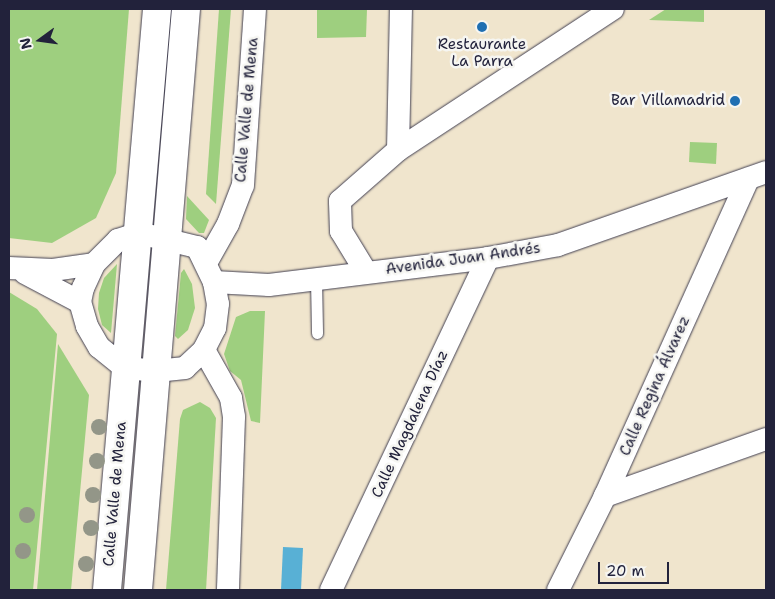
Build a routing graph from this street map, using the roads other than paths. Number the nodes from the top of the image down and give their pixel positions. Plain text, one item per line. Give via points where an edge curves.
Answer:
1 (157, 9) edge
2 (186, 9) edge
3 (255, 9) edge
4 (401, 9) edge
5 (613, 9) edge
6 (398, 150) junction
7 (757, 176) edge
8 (139, 233) junction
9 (168, 238) junction
10 (488, 258) junction
11 (94, 264) junction
12 (13, 269) edge
13 (210, 272) junction
14 (366, 272) junction
15 (316, 279) junction
16 (269, 285) junction
17 (80, 302) junction
18 (218, 304) junction
19 (317, 333) dead end
20 (204, 350) junction
21 (125, 368) junction
22 (156, 371) junction
23 (766, 439) edge
24 (605, 496) junction
25 (106, 590) edge
26 (138, 590) edge
27 (228, 590) edge
28 (331, 590) edge
29 (558, 590) edge

1 - 8 main road, Calle Valle de Mena
2 - 9 main road, Calle Valle de Mena
3 - 13 street, Calle Valle de Mena via 243,185
4 - 6 street
5 - 6 street
6 - 14 street via 340,201 341,231
7 - 10 street, Avenida Juan Andrés via 558,245
7 - 24 street, Calle Regina Álvarez
8 - 9 street
8 - 11 street via 118,240
8 - 21 main road, Calle Valle de Mena
9 - 13 street via 197,247
9 - 22 main road, Calle Valle de Mena
10 - 14 street, Avenida Juan Andrés
10 - 28 street, Calle Magdalena Díaz
11 - 12 street via 54,270
11 - 17 street
12 - 17 street via 51,284
13 - 16 street, Avenida Juan Andrés
13 - 18 street
14 - 15 street, Avenida Juan Andrés
15 - 16 street, Avenida Juan Andrés
15 - 19 lane
16 - 18 street, Avenida Juan Andrés
17 - 21 street via 87,326 99,347
18 - 20 street via 215,328
20 - 22 street via 185,368
20 - 27 street via 231,398 234,417
21 - 22 street
21 - 25 main road, Calle Valle de Mena
22 - 26 main road, Calle Valle de Mena
23 - 24 street
24 - 29 street, Calle Regina Álvarez

